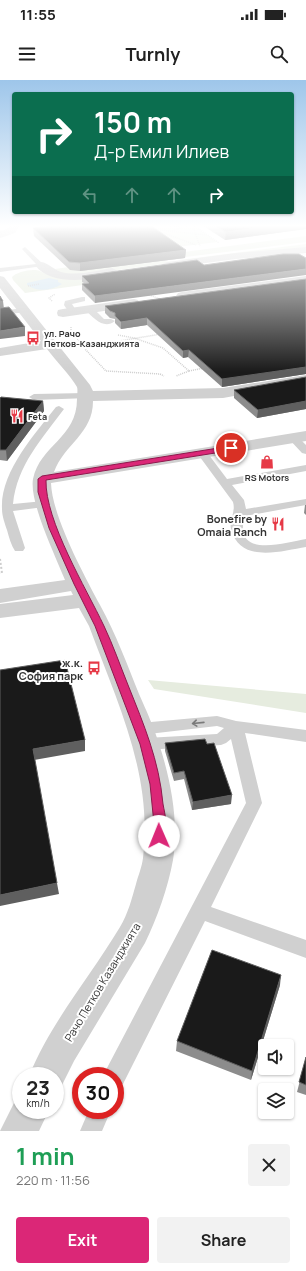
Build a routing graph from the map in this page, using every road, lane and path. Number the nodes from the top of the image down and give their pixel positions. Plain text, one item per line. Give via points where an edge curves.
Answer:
1 (57, 274) edge
2 (95, 274) edge
3 (0, 280) edge
4 (306, 280) edge
5 (168, 298) edge
6 (144, 301) edge
7 (85, 304) junction
8 (24, 310) junction
9 (68, 312) joint
10 (0, 313) edge
11 (111, 321) edge
12 (114, 334) dead end
13 (166, 334) edge
14 (134, 338) junction
15 (51, 344) junction
16 (84, 347) junction
17 (0, 352) edge
18 (204, 368) edge
19 (189, 371) junction
20 (176, 376) dead end
21 (169, 378) dead end
22 (306, 379) edge
23 (86, 396) junction
24 (34, 397) dead end
25 (59, 409) dead end
26 (299, 437) edge
27 (306, 451) edge
28 (202, 453) junction
29 (306, 468) edge
30 (42, 479) junction
31 (224, 483) junction
32 (306, 502) edge
33 (44, 504) junction
34 (7, 508) junction
35 (241, 513) junction
36 (306, 543) edge
37 (19, 548) dead end
38 (0, 559) edge
39 (0, 573) edge
40 (82, 592) junction
41 (0, 596) edge
42 (0, 611) edge
43 (236, 726) junction
44 (143, 736) junction
45 (306, 736) edge
46 (200, 911) junction
47 (306, 949) edge
48 (52, 1067) edge
49 (120, 1067) edge
50 (25, 1119) edge
51 (96, 1119) edge
52 (19, 1131) edge
53 (91, 1131) edge

1 - 2 street via 72,277
3 - 8 street
4 - 5 street
6 - 7 street
7 - 9 street
7 - 11 lane via 102,321
8 - 10 lane
8 - 15 street
9 - 16 path via 71,331
12 - 14 path
13 - 14 path
14 - 16 path
14 - 19 path via 162,348
15 - 17 street
15 - 23 street via 85,388
16 - 21 path via 106,371 160,374
18 - 19 path
19 - 20 path
22 - 23 street via 223,394
23 - 24 lane
23 - 30 street, Рачо Петков Казанджията via 81,422 50,459
25 - 34 lane via 26,452 10,489
26 - 27 lane
26 - 28 street
28 - 30 street
28 - 31 lane
29 - 31 lane
30 - 33 street, Рачо Петков Казанджията
31 - 35 lane via 239,502
32 - 35 lane
33 - 34 lane
33 - 40 street, Рачо Петков Казанджията
34 - 37 lane
35 - 36 lane via 236,528 240,539 252,549
38 - 39 path
40 - 41 street
40 - 42 street
40 - 44 street, Рачо Петков Казанджията via 100,626
43 - 44 lane via 222,739
43 - 45 lane
43 - 46 lane via 254,803
44 - 48 street, Рачо Петков Казанджията via 156,784 160,824 158,860 134,932
46 - 47 lane
46 - 49 lane
50 - 52 street
51 - 53 lane

